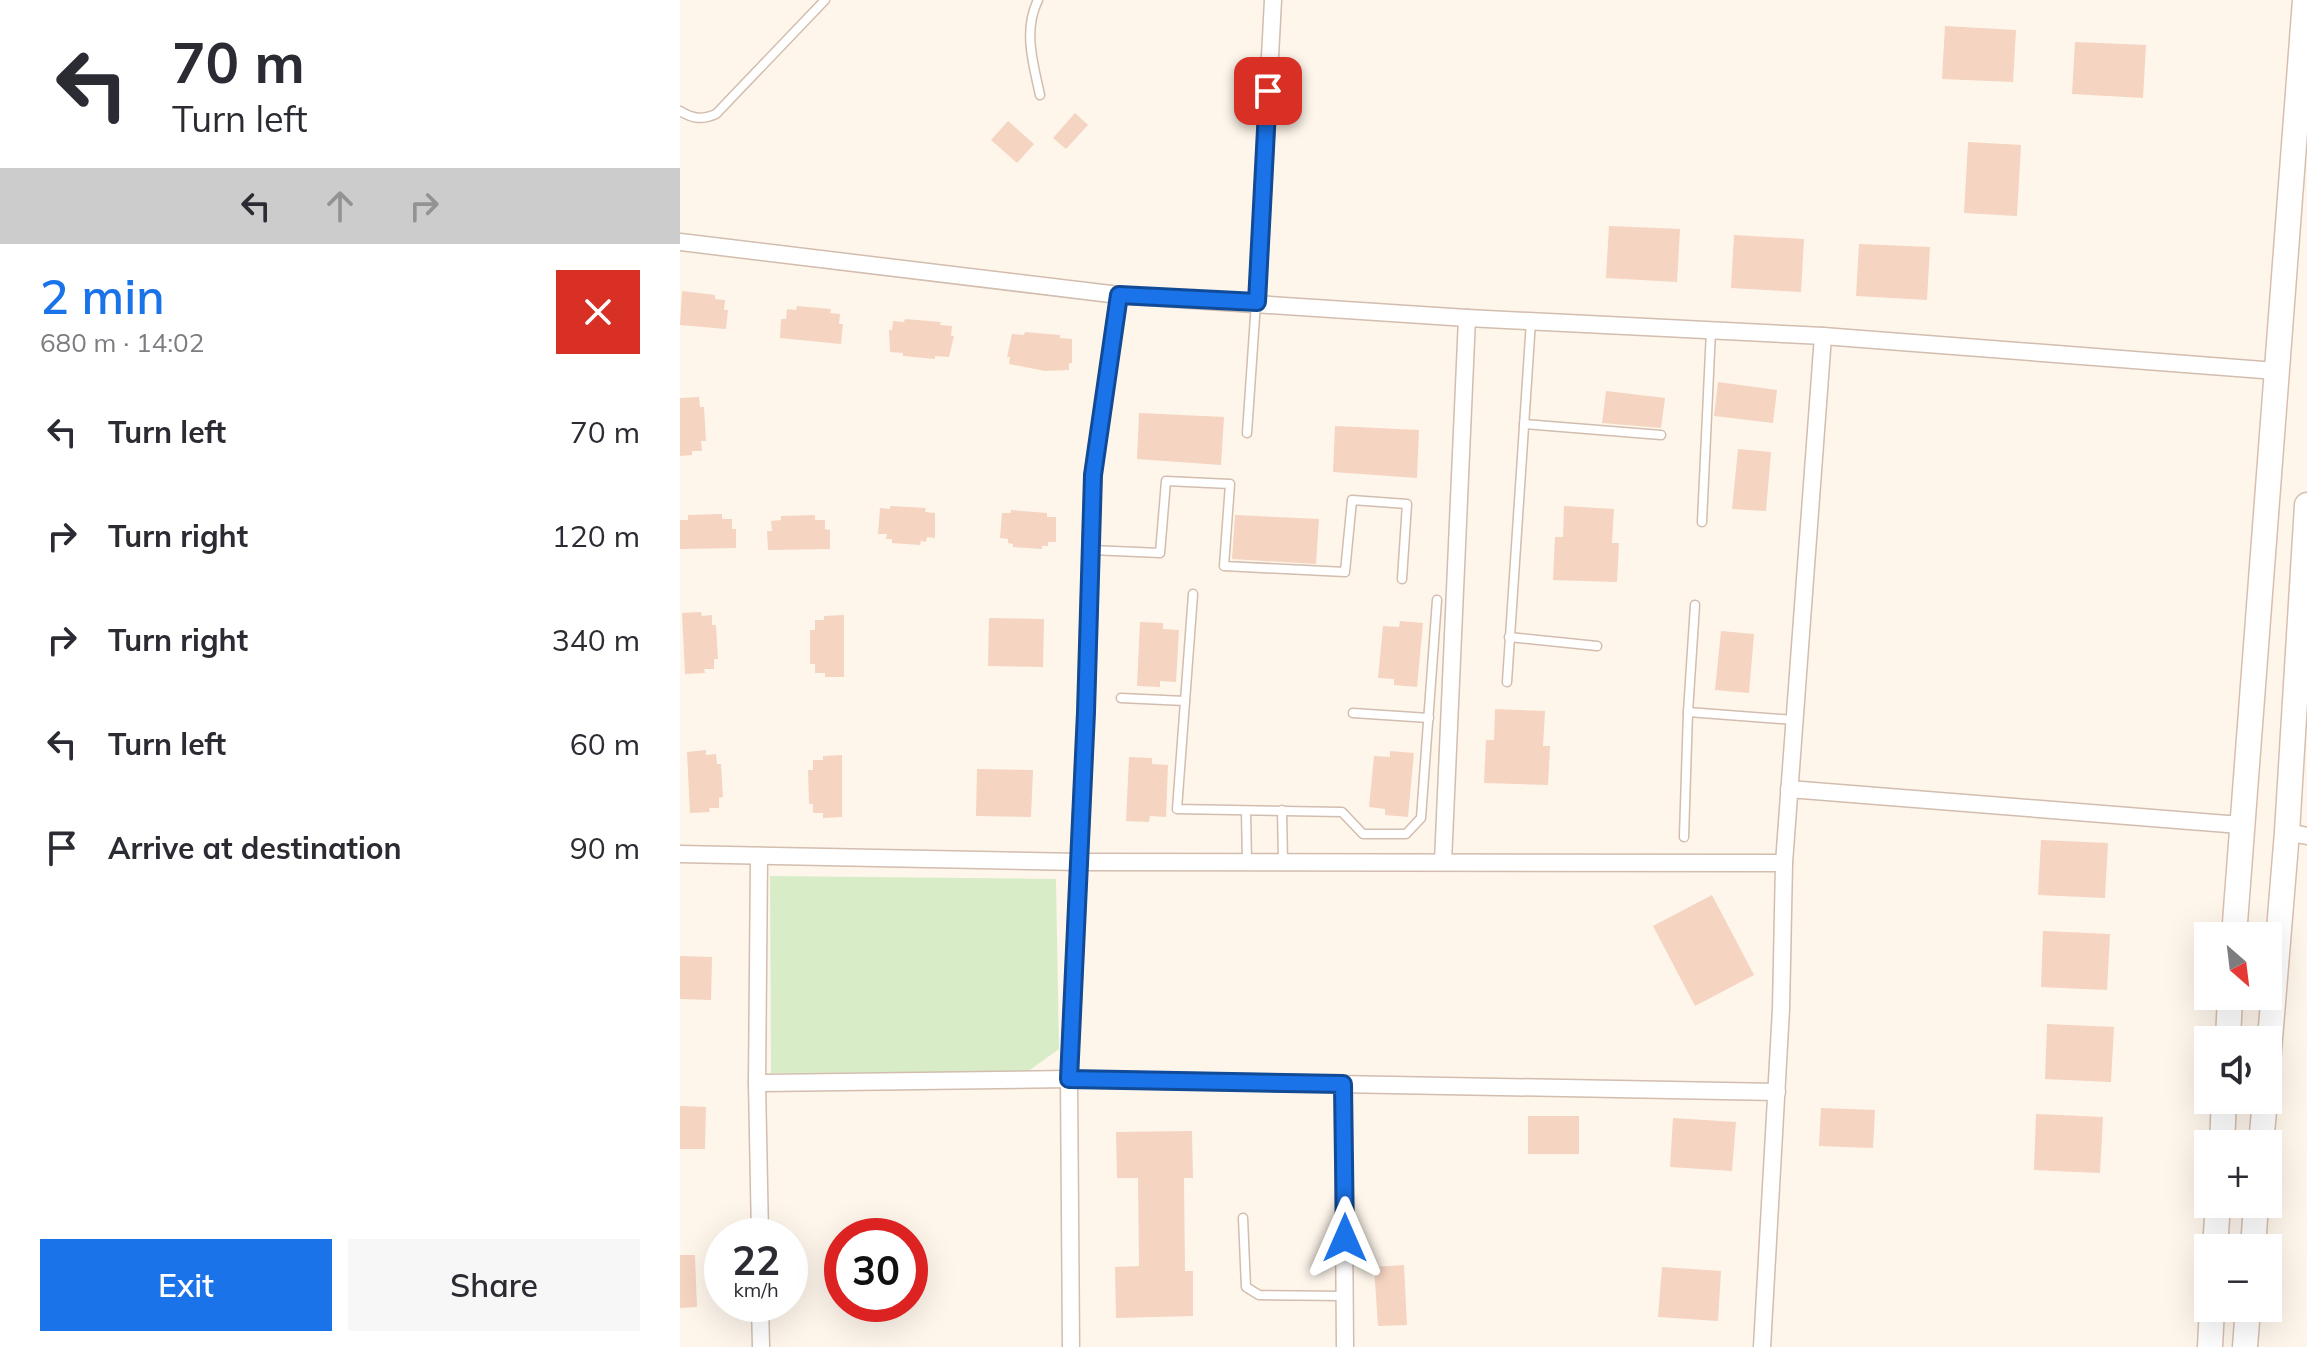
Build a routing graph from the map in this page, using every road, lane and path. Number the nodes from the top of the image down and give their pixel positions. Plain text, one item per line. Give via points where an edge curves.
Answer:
1 (825, 0) edge
2 (1038, 0) edge
3 (1273, 0) edge
4 (2305, 0) edge
5 (1040, 95) dead end
6 (680, 111) edge
7 (680, 242) edge
8 (1119, 295) junction
9 (1257, 302) junction
10 (1467, 318) junction
11 (1531, 321) junction
12 (1711, 330) junction
13 (1823, 336) junction
14 (2276, 371) junction
15 (1524, 424) junction
16 (1247, 433) dead end
17 (1661, 435) dead end
18 (2307, 505) edge
19 (1702, 522) dead end
20 (1091, 550) junction
21 (1402, 579) dead end
22 (1193, 594) dead end
23 (1437, 600) dead end
24 (1695, 605) dead end
25 (1509, 637) junction
26 (1597, 646) dead end
27 (1507, 682) dead end
28 (1121, 698) dead end
29 (1185, 701) junction
30 (1688, 712) junction
31 (1353, 713) dead end
32 (1429, 718) junction
33 (1794, 720) junction
34 (1789, 789) junction
35 (1282, 810) junction
36 (1246, 811) junction
37 (2240, 825) junction
38 (2297, 834) edge
39 (1684, 837) dead end
40 (680, 854) edge
41 (759, 856) junction
42 (1078, 862) junction
43 (1247, 862) junction
44 (1283, 862) junction
45 (1443, 862) junction
46 (1784, 863) junction
47 (2235, 922) edge
48 (2273, 1026) edge
49 (1069, 1079) junction
50 (757, 1083) junction
51 (1343, 1084) junction
52 (1777, 1092) junction
53 (760, 1218) edge
54 (1243, 1218) dead end
55 (1345, 1296) junction
56 (760, 1322) edge
57 (2211, 1322) edge
58 (2247, 1322) edge
59 (761, 1347) edge
60 (1071, 1347) edge
61 (1345, 1347) edge
62 (1762, 1347) edge
63 (2210, 1347) edge
64 (2245, 1347) edge

1 - 6 lane via 716,114 699,119
2 - 5 lane via 1029,47
3 - 9 street
4 - 14 main road
7 - 8 street
8 - 9 street
8 - 20 street via 1093,475
9 - 10 street
9 - 16 lane
10 - 11 street
10 - 45 street
11 - 12 street
11 - 15 lane
12 - 13 street
12 - 19 lane
13 - 14 street
13 - 33 street
14 - 37 main road
15 - 17 lane
15 - 25 lane
18 - 38 main road
20 - 21 lane via 1160,553 1166,481 1230,484 1224,566 1345,572 1352,500 1407,504
20 - 42 street
22 - 29 lane
23 - 32 lane
24 - 30 lane
25 - 26 lane
25 - 27 lane
28 - 29 lane
29 - 36 lane via 1177,809
30 - 33 lane
30 - 39 lane
31 - 32 lane
32 - 35 lane via 1421,818 1406,834 1363,834 1342,812
33 - 34 street
34 - 37 street
34 - 46 street
35 - 36 lane
35 - 44 lane
36 - 43 lane
37 - 47 main road
38 - 48 main road
40 - 41 street
41 - 42 street
41 - 50 street
42 - 43 street
42 - 49 street
43 - 44 street
44 - 45 street
45 - 46 street
46 - 52 street
49 - 50 street
49 - 51 street
49 - 60 street
50 - 53 street
51 - 52 street
51 - 55 street
52 - 62 street
54 - 55 lane via 1246,1287 1259,1295
55 - 61 street
56 - 59 street
57 - 63 main road
58 - 64 main road

